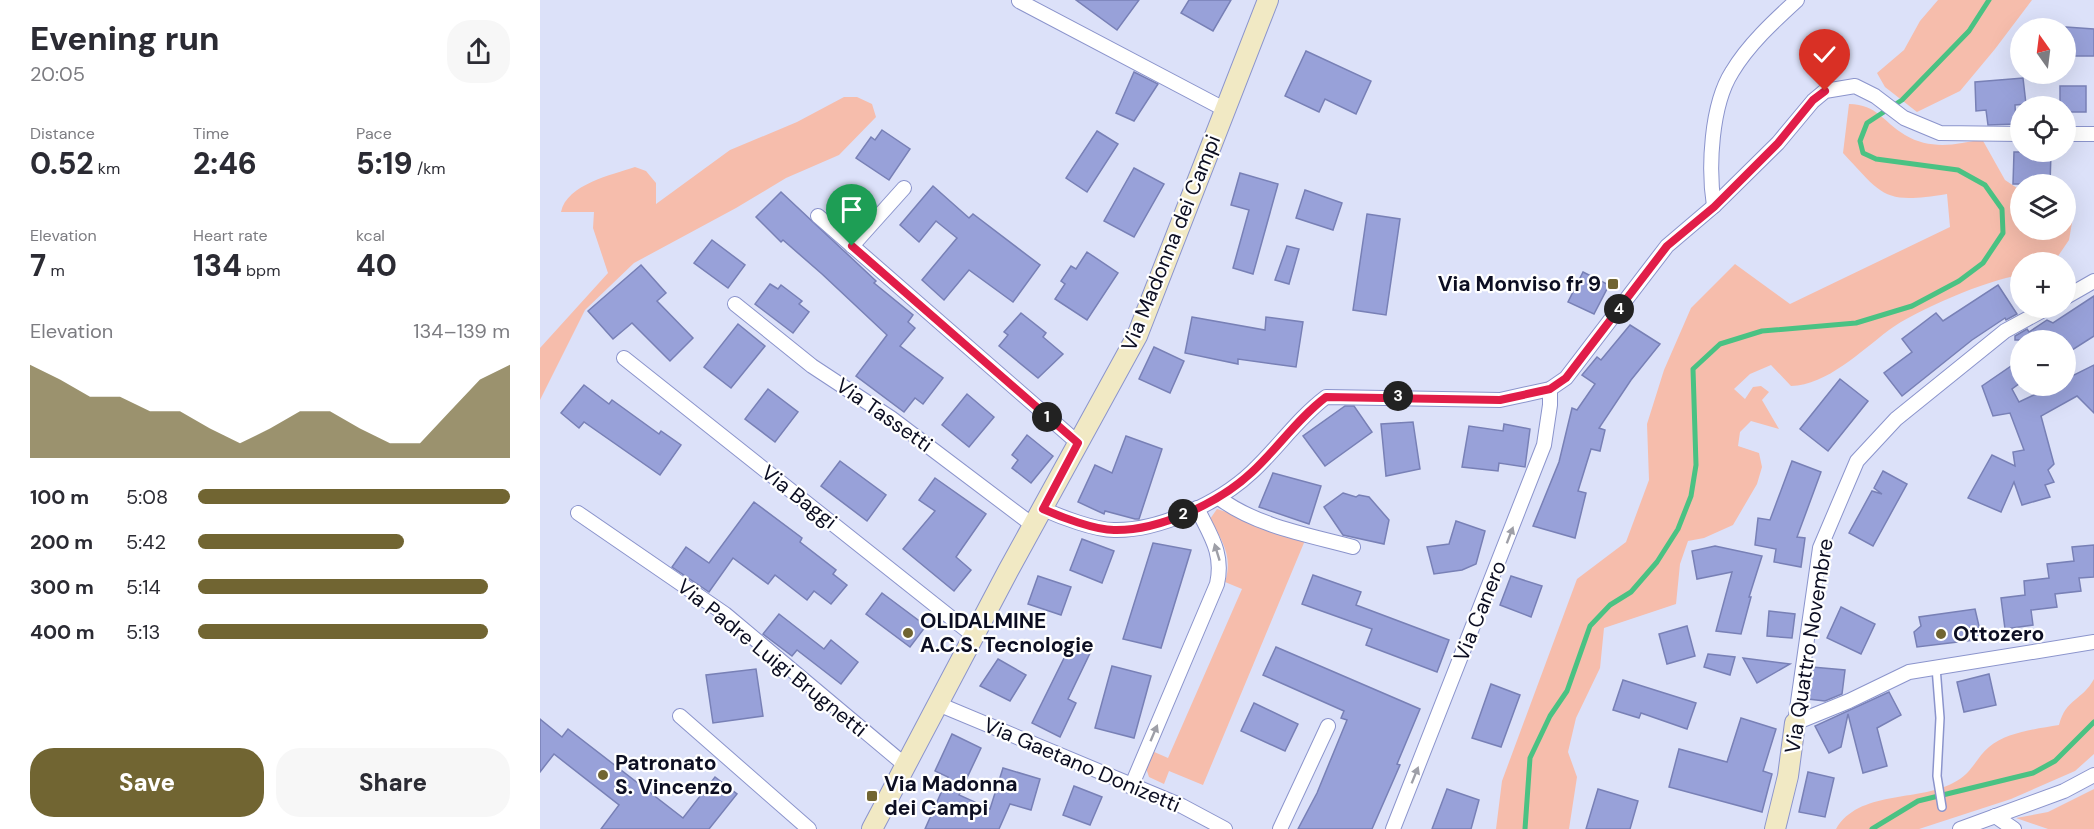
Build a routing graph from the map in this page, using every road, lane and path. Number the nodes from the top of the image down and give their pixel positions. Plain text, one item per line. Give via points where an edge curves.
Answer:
1 (1268, 0) edge
2 (1797, 0) edge
3 (1019, 1) edge
4 (1226, 110) junction
5 (2010, 134) edge
6 (2076, 134) edge
7 (2094, 134) edge
8 (904, 188) dead end
9 (1714, 207) junction
10 (818, 216) dead end
11 (852, 246) junction
12 (2094, 281) edge
13 (2076, 291) edge
14 (735, 304) dead end
15 (2030, 318) edge
16 (624, 358) dead end
17 (1550, 389) junction
18 (1078, 443) junction
19 (1220, 498) junction
20 (1197, 508) junction
21 (578, 513) dead end
22 (1038, 517) junction
23 (1353, 547) dead end
24 (974, 636) junction
25 (2094, 642) edge
26 (1936, 667) junction
27 (938, 704) junction
28 (680, 716) dead end
29 (1795, 723) junction
30 (1328, 726) dead end
31 (905, 765) junction
32 (2094, 775) edge
33 (1131, 787) junction
34 (1942, 807) dead end
35 (1995, 816) junction
36 (808, 829) edge
37 (872, 829) edge
38 (1225, 829) edge
39 (1280, 829) edge
40 (1393, 829) edge
41 (1775, 829) edge
42 (1960, 829) edge
43 (2014, 829) edge

1 - 4 street, Via Madonna dei Campi
2 - 9 street via 1731,73 1718,110 1710,152
3 - 4 street
4 - 18 street, Via Madonna dei Campi via 1137,336
5 - 9 street via 1940,133 1904,118 1855,86 1838,87 1813,100 1778,143
6 - 7 street
8 - 11 street
9 - 17 street via 1667,246 1566,378
10 - 11 street
11 - 18 street
12 - 13 street
14 - 22 street, Via Tassetti via 804,360
15 - 29 street, Via Quattro Novembre via 1996,338 1896,419 1857,460 1821,548
16 - 24 street, Via Baggi
17 - 19 street via 1500,400 1326,397
40 -> 17 street, Via Canero via 1544,445
18 - 22 street, Via Madonna dei Campi
19 - 20 street
19 - 23 street via 1235,510
20 - 22 street via 1155,524 1112,530
33 -> 20 street via 1217,584 1219,553
21 - 31 street, Via Padre Luigi Brugnetti via 725,614
22 - 24 street, Via Madonna dei Campi
24 - 27 street, Via Madonna dei Campi
25 - 26 street
26 - 29 street via 1909,672
26 - 34 lane via 1940,718 1937,776
27 - 31 street, Via Madonna dei Campi
27 - 33 street, Via Gaetano Donizetti
28 - 36 street
29 - 41 street, Via Quattro Novembre
30 - 39 street
31 - 37 street, Via Madonna dei Campi
32 - 35 street via 2064,791
33 - 38 street, Via Gaetano Donizetti via 1182,806
35 - 42 street
35 - 43 street

